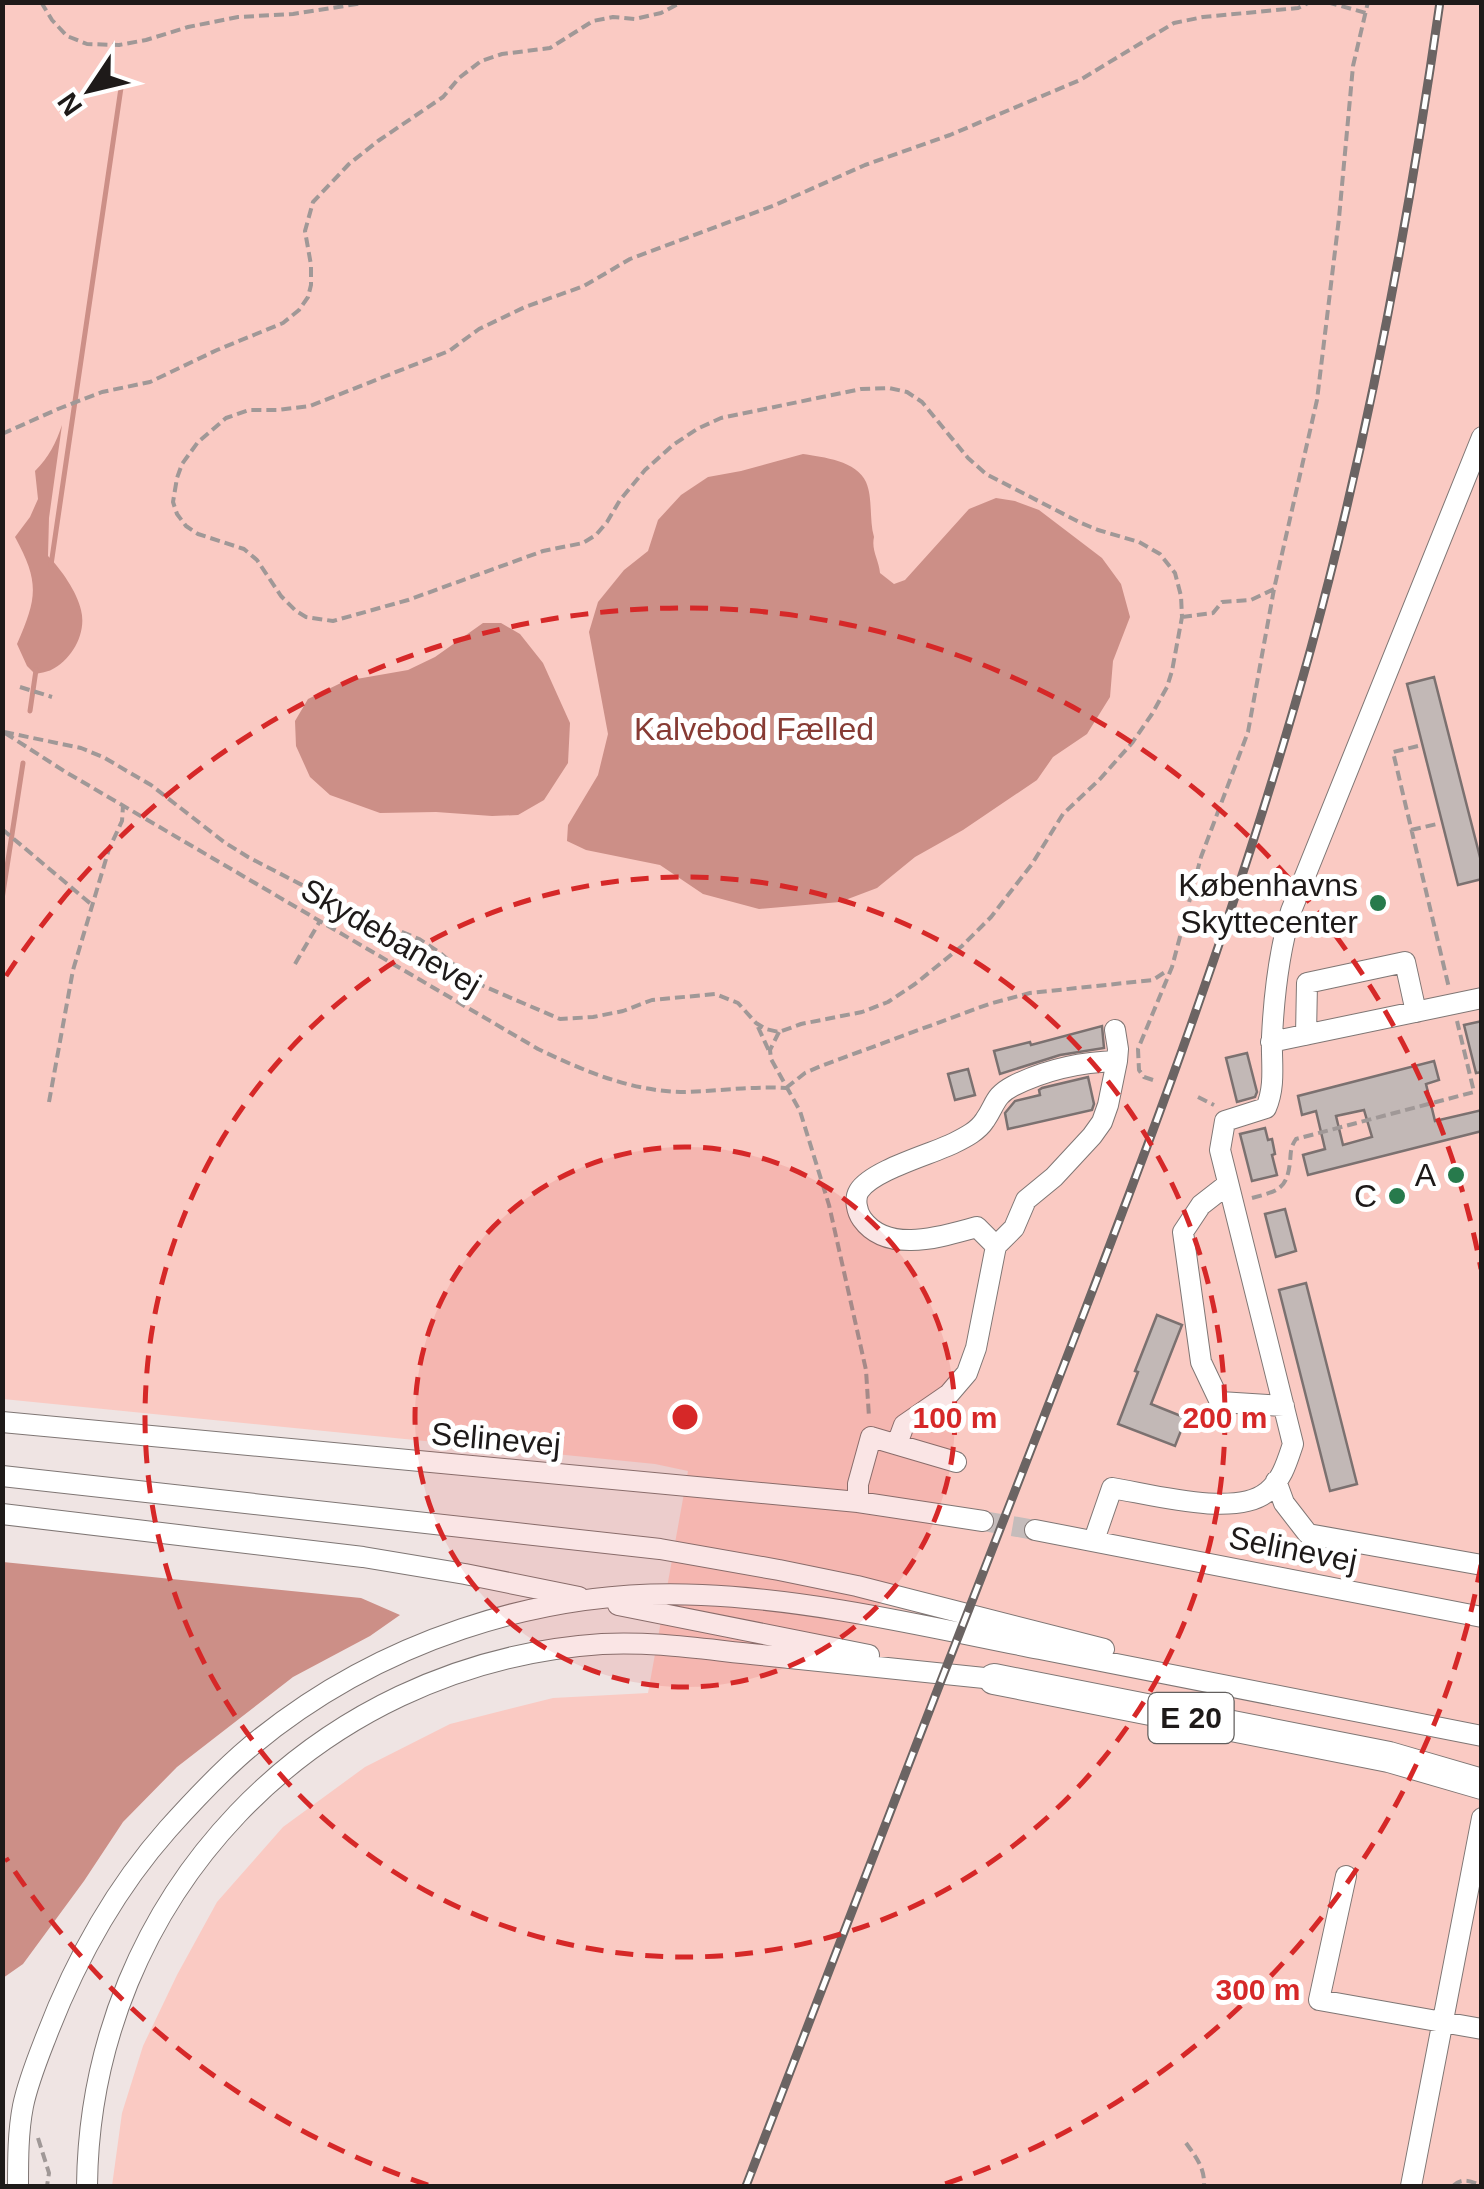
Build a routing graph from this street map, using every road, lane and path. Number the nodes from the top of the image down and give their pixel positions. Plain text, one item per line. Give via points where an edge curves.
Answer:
1 (41, 2) edge
2 (370, 2) edge
3 (682, 2) edge
4 (1310, 2) edge
5 (1327, 2) edge
6 (1368, 2) edge
7 (1366, 12) junction
8 (2, 434) edge
9 (1482, 438) edge
10 (1274, 589) junction
11 (1182, 618) junction
12 (20, 687) dead end
13 (52, 697) dead end
14 (3, 732) edge
15 (123, 806) junction
16 (1437, 824) dead end
17 (2, 830) edge
18 (1412, 830) dead end
19 (92, 905) junction
20 (320, 921) junction
21 (294, 964) dead end
22 (1172, 967) junction
23 (1482, 998) edge
24 (1416, 1012) junction
25 (756, 1023) junction
26 (1115, 1030) dead end
27 (779, 1032) junction
28 (1306, 1035) junction
29 (1272, 1042) junction
30 (771, 1060) junction
31 (1116, 1061) junction
32 (1153, 1080) dead end
33 (786, 1088) junction
34 (48, 1102) dead end
35 (1228, 1184) junction
36 (996, 1246) junction
37 (1284, 1406) junction
38 (2, 1422) edge
39 (870, 1437) junction
40 (897, 1444) junction
41 (956, 1462) dead end
42 (2, 1476) edge
43 (1276, 1482) junction
44 (858, 1502) junction
45 (2, 1514) edge
46 (983, 1521) tunnel mouth
47 (1035, 1530) tunnel mouth
48 (1094, 1540) junction
49 (1482, 1564) edge
50 (591, 1600) junction
51 (1482, 1617) edge
52 (994, 1679) junction
53 (1285, 1698) junction
54 (1482, 1736) edge
55 (1388, 1757) junction
56 (1482, 1776) edge
57 (1482, 1784) edge
58 (1482, 1818) edge
59 (1346, 1876) dead end
60 (1442, 2022) junction
61 (1482, 2029) edge
62 (40, 2140) dead end
63 (1186, 2143) dead end
64 (2, 2151) edge
65 (18, 2186) edge
66 (46, 2186) edge
67 (87, 2186) edge
68 (1204, 2186) edge
69 (1410, 2186) edge
70 (1453, 2186) edge
71 (1482, 2186) edge

1 - 2 path via 67,36 119,46 238,17
3 - 8 path via 635,19 593,22 550,48 481,61 443,97 349,164 313,202 305,232 311,285 292,316 150,382 102,392
4 - 11 path via 1174,23 1080,80 630,258 449,351 310,406 226,418 182,464 173,502 186,526 257,560 296,611 333,621 543,551 584,544 672,445 721,418 889,388 922,402 986,474 1160,554 1175,574
5 - 7 path
6 - 7 path
7 - 10 path via 1353,66 1317,400
9 - 29 street via 1291,910
10 - 11 path
10 - 22 path via 1248,732 1201,857
11 - 27 path via 1172,671 1152,714 1063,814 991,917 888,1002
12 - 13 path
14 - 15 path, Skydebanevej
14 - 25 path via 81,748 115,763 248,858 419,939 474,982 560,1018 593,1018 652,1000 716,994 738,1003
15 - 19 path
15 - 20 path, Skydebanevej
16 - 18 path
17 - 19 path
19 - 34 path
20 - 21 path
20 - 33 path, Skydebanevej via 579,1069 683,1092
22 - 32 path via 1138,1049 1139,1070
22 - 33 path via 1153,980 989,1004 820,1066
23 - 24 street
24 - 28 street
24 - 28 street via 1405,962 1307,984
25 - 27 path
25 - 30 path
26 - 31 street
27 - 30 path
28 - 29 street
29 - 35 street, Selinevej via 1273,1091 1266,1108 1225,1121 1220,1150
30 - 33 path
31 - 36 street via 1102,1122 1026,1200 1014,1228
31 - 36 street via 1087,1062 1010,1088 970,1134 859,1191 858,1212 881,1235 922,1239 977,1227
33 - 39 path via 830,1205 866,1370
35 - 37 street, Selinevej
35 - 37 street via 1183,1232 1200,1362 1220,1402
36 - 40 street via 967,1373 904,1425
37 - 43 street, Selinevej via 1293,1444
38 - 44 street, Selinevej
39 - 40 street
39 - 44 street
40 - 41 street
42 - 53 street via 739,1562 954,1610
43 - 48 street, Selinevej via 1246,1503 1225,1506 1112,1488
43 - 49 street via 1308,1534
44 - 46 street, Selinevej
45 - 50 street via 363,1557
47 - 48 street, Selinevej
48 - 51 street, Selinevej
50 - 52 street
50 - 53 street via 696,1594 810,1606
50 - 65 street via 493,1619 406,1650 326,1692 198,1794 134,1871 61,1996 30,2078
52 - 55 highway, E 20
52 - 67 street via 604,1644 527,1654 449,1675 374,1708 306,1751 247,1803 170,1900 108,2038 93,2104
53 - 54 street
55 - 56 highway, E 20
55 - 57 highway
58 - 60 street
59 - 60 street via 1320,2000
60 - 61 street
60 - 69 street
62 - 66 path
63 - 68 path via 1200,2162
64 - 65 street
70 - 71 path via 1465,2180

